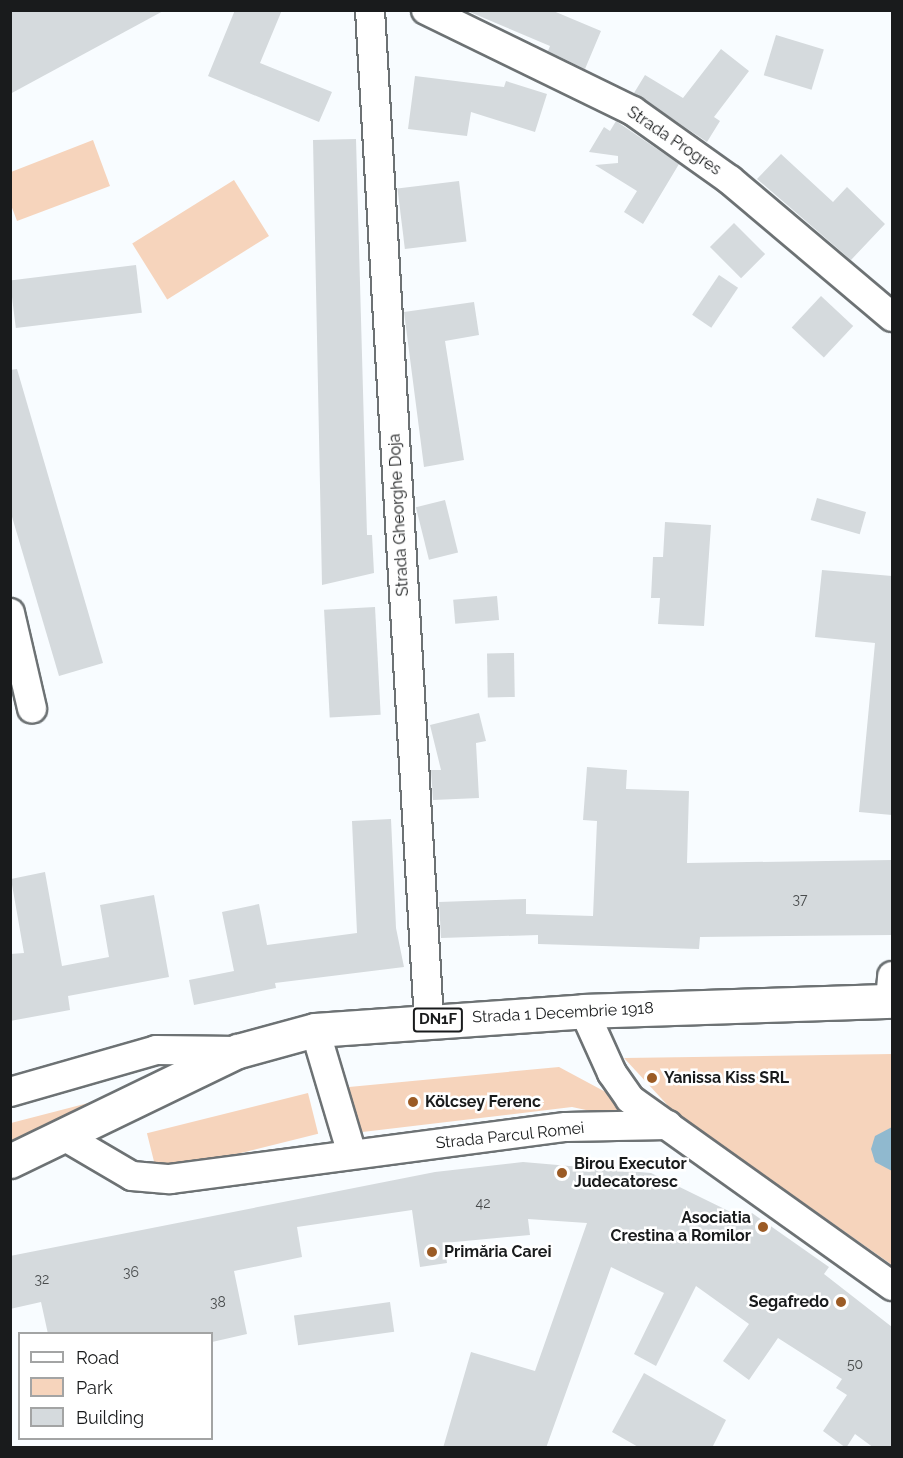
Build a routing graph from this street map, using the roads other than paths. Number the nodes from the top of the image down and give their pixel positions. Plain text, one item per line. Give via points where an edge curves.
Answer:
1 (370, 10) edge
2 (426, 10) edge
3 (892, 317) edge
4 (10, 613) edge
5 (32, 708) dead end
6 (892, 993) edge
7 (584, 1011) junction
8 (429, 1020) junction
9 (315, 1030) junction
10 (238, 1051) junction
11 (10, 1092) edge
12 (668, 1125) junction
13 (62, 1136) junction
14 (352, 1154) junction
15 (10, 1161) edge
16 (892, 1286) edge

1 - 8 street, Strada Gheorghe Doja
2 - 3 street, Strada Progres via 633,111 730,180
4 - 5 street
6 - 7 main road, Strada 1 Decembrie 1918 / DN1F
7 - 8 main road, Strada 1 Decembrie 1918 / DN1F
7 - 12 street via 612,1073 630,1099
8 - 9 main road, Strada 1 Decembrie 1918 / DN1F
9 - 10 main road, Strada 1 Decembrie 1918 / DN1F
9 - 14 street
10 - 11 street via 156,1050
10 - 13 main road, Strada 1 Decembrie 1918 / DN1F
12 - 14 street, Strada Parcul Romei via 566,1127
12 - 16 street
13 - 14 street, Strada Parcul Romei via 132,1176 170,1179
13 - 15 main road, Strada 1 Decembrie 1918 / DN1F

